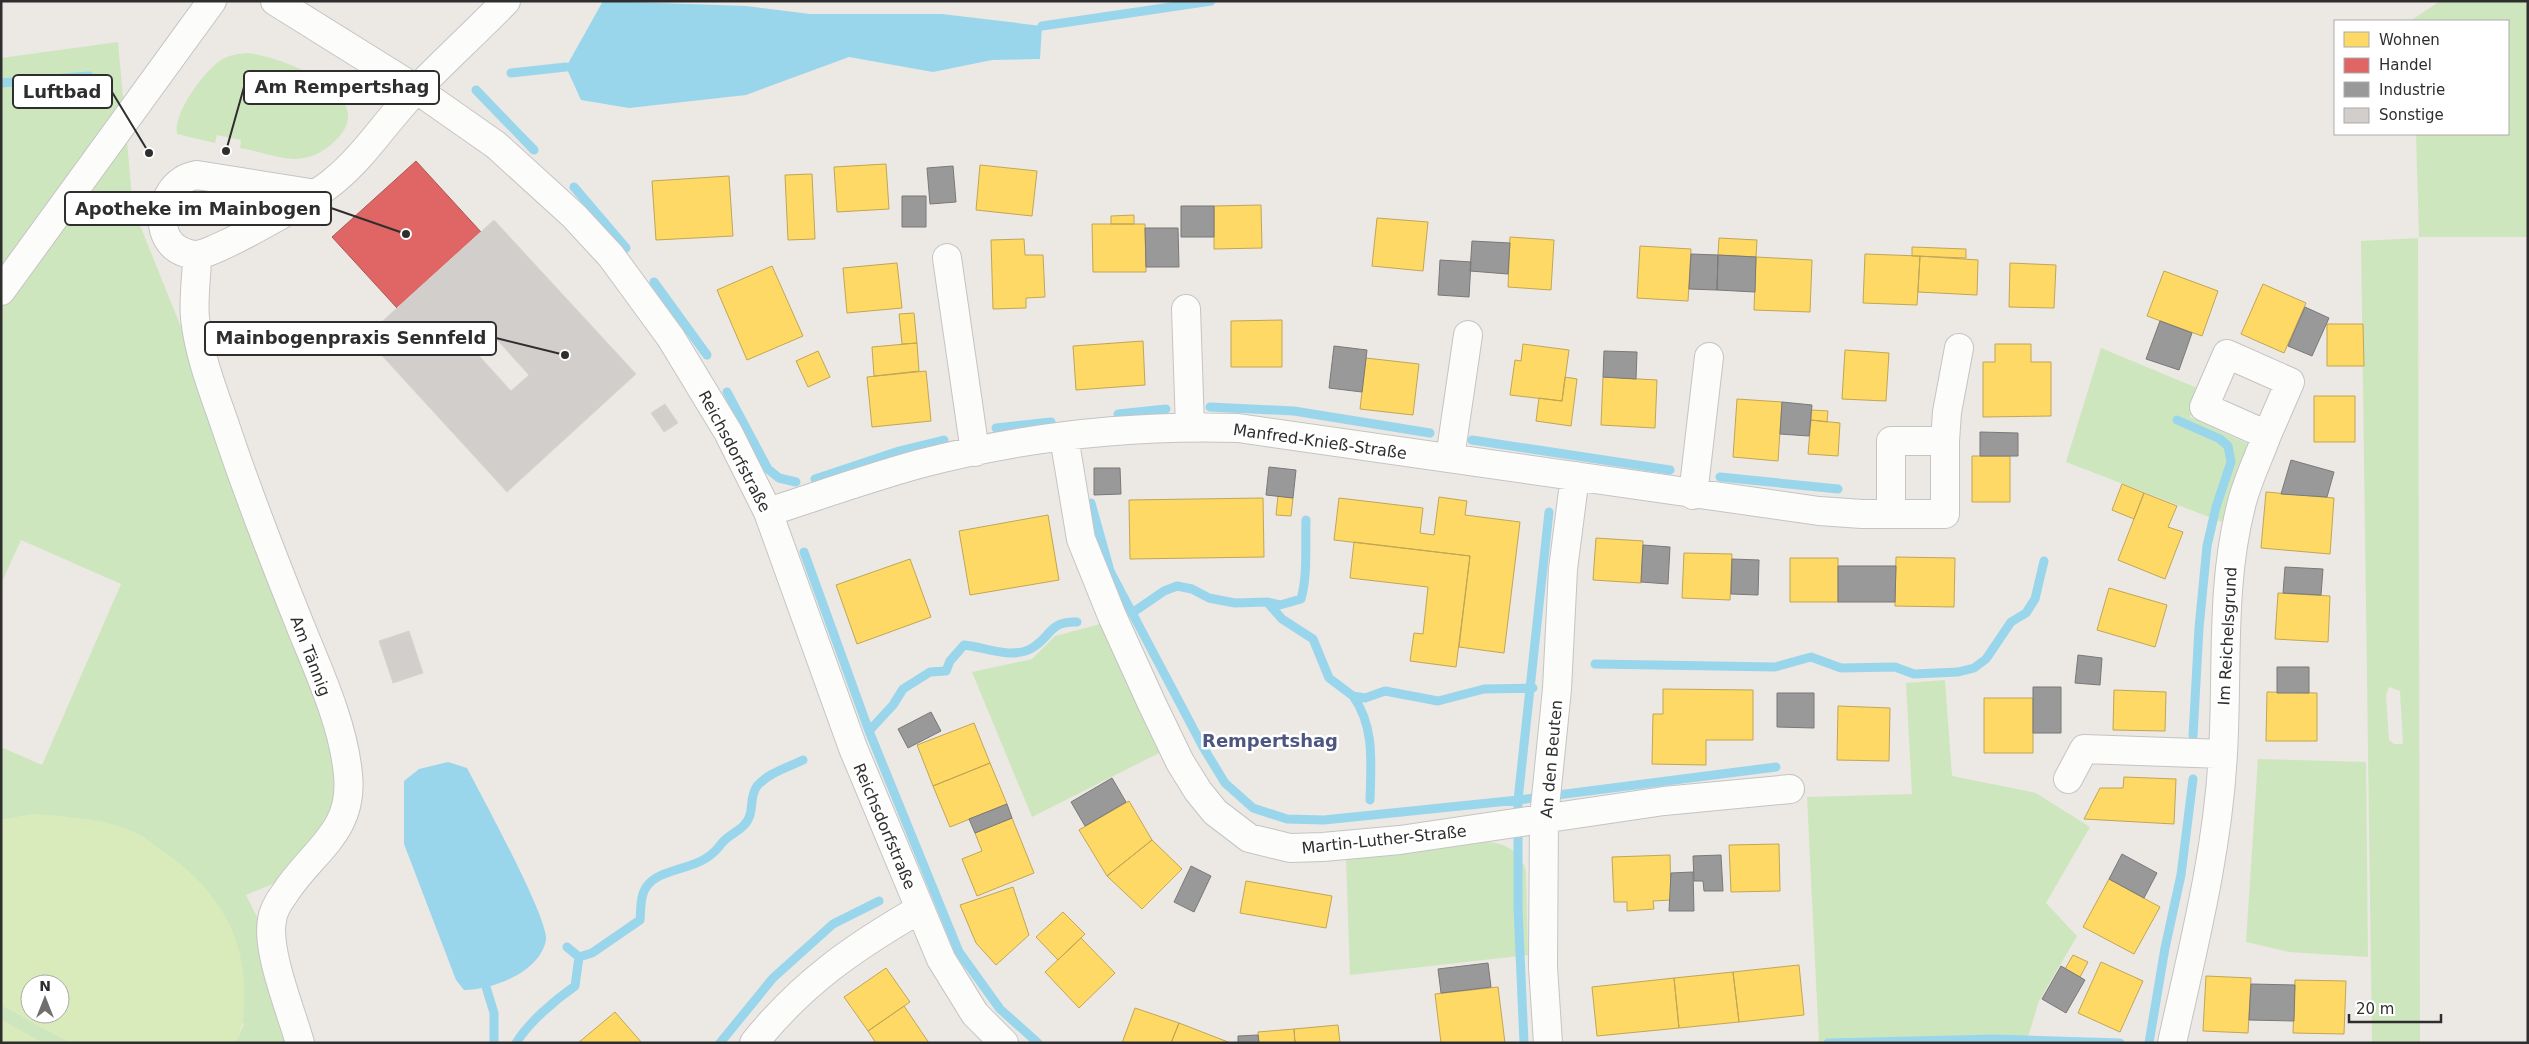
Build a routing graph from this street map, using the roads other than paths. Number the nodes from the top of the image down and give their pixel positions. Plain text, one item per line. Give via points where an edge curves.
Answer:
1 (212, 1) edge
2 (275, 1) edge
3 (506, 1) edge
4 (416, 89) junction
5 (316, 194) junction
6 (198, 255) junction
7 (947, 258) dead end
8 (1, 291) edge
9 (1186, 309) dead end
10 (1468, 335) dead end
11 (1959, 348) dead end
12 (1709, 357) dead end
13 (1190, 427) junction
14 (2267, 435) dead end
15 (1064, 437) junction
16 (1946, 441) junction
17 (975, 452) junction
18 (1450, 458) junction
19 (1575, 476) junction
20 (1693, 495) junction
21 (768, 512) junction
22 (1891, 514) junction
23 (2223, 754) junction
24 (2068, 779) dead end
25 (1790, 789) dead end
26 (1544, 817) junction
27 (920, 909) junction
28 (300, 1043) edge
29 (754, 1043) edge
30 (1004, 1043) edge
31 (1548, 1043) edge
32 (2172, 1043) edge

1 - 8 street
2 - 4 street, Reichsdorfstraße
3 - 4 street
4 - 5 street via 354,162
4 - 21 street, Reichsdorfstraße via 496,145 574,216 611,256 671,338 697,380 728,432
5 - 6 street via 221,247
5 - 6 street via 197,175 183,179 170,190 165,200 162,216 165,233 172,244 184,253
6 - 28 street, Am Tännig via 195,318 209,379 255,514 326,694 344,751 348,776 348,800 337,831 288,888 272,920 273,947
7 - 17 street
9 - 13 street
10 - 18 street
11 - 16 street, Manfred-Knieß-Straße
12 - 20 street
13 - 15 street, Manfred-Knieß-Straße
13 - 18 street, Manfred-Knieß-Straße via 1238,428
14 - 23 street, Im Reichelsgrund via 2242,501 2231,555 2225,618
15 - 17 street, Manfred-Knieß-Straße
15 - 26 street, Martin-Luther-Straße via 1081,539 1112,616 1180,762 1215,812 1233,827 1249,838 1267,844 1290,848 1323,847 1400,840
16 - 22 street, Manfred-Knieß-Straße via 1946,514
16 - 22 street via 1891,441
17 - 21 street, Manfred-Knieß-Straße via 892,472
18 - 19 street, Manfred-Knieß-Straße
19 - 20 street, Manfred-Knieß-Straße
19 - 26 street, An den Beuten via 1564,569 1557,689
20 - 22 street, Manfred-Knieß-Straße via 1819,511
21 - 27 street, Reichsdorfstraße via 853,748
23 - 24 street via 2084,750
23 - 32 street, Im Reichelsgrund via 2206,883
25 - 26 street, Martin-Luther-Straße
26 - 31 street, An den Beuten via 1543,968
27 - 29 street via 827,968 769,1024
27 - 30 street, Reichsdorfstraße via 941,959 975,1014

